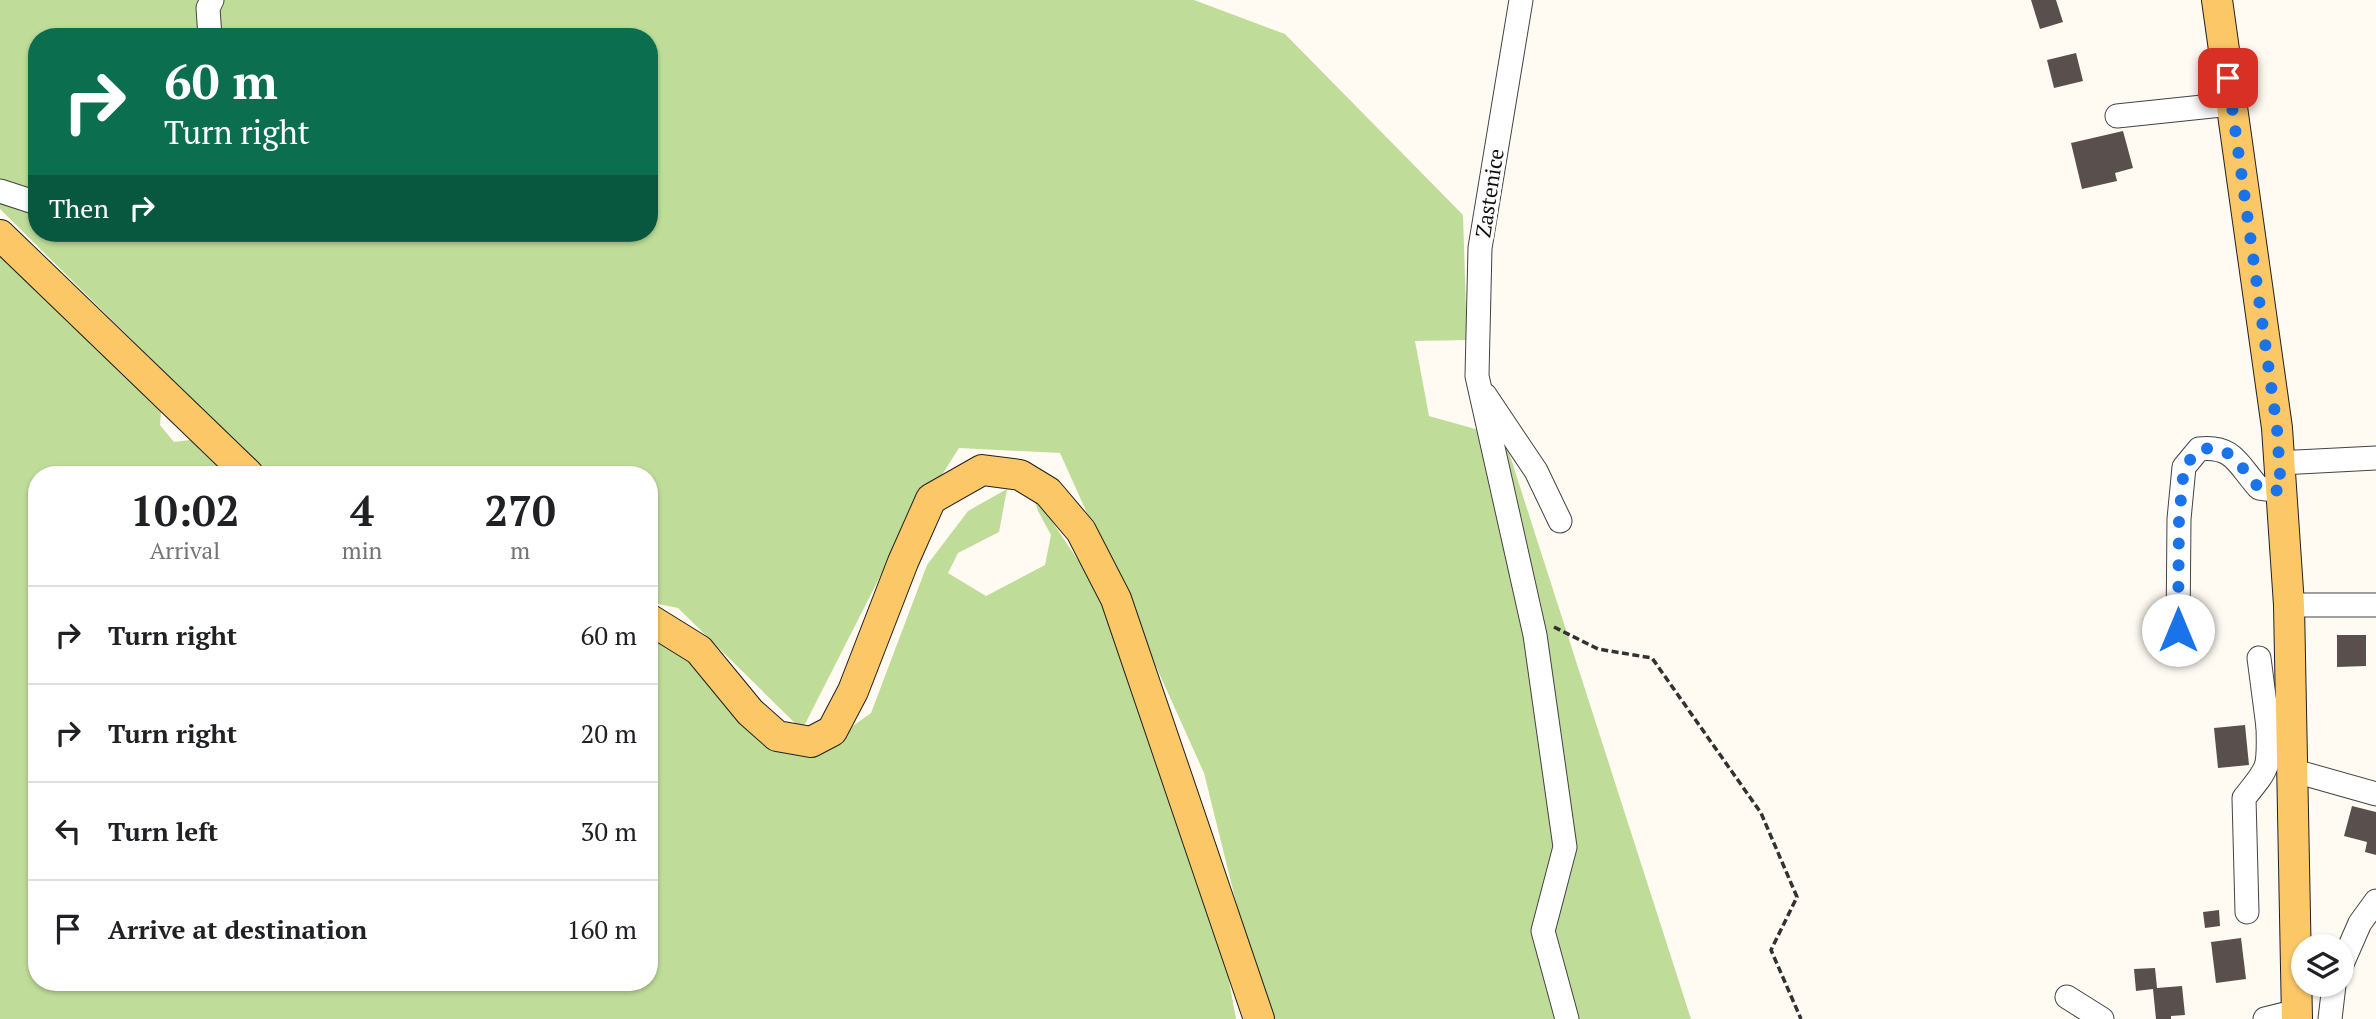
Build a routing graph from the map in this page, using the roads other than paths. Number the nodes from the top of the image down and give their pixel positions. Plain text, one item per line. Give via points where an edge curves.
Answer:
1 (212, 0) edge
2 (1521, 0) edge
3 (2217, 0) edge
4 (209, 28) edge
5 (2231, 104) junction
6 (2117, 116) dead end
7 (0, 191) edge
8 (28, 200) edge
9 (0, 235) edge
10 (1479, 387) junction
11 (2376, 457) edge
12 (240, 466) edge
13 (2280, 477) junction
14 (1560, 521) dead end
15 (2376, 604) edge
16 (2289, 605) junction
17 (658, 625) edge
18 (2178, 630) dead end
19 (2259, 658) dead end
20 (2279, 721) junction
21 (2291, 770) junction
22 (2376, 794) edge
23 (2376, 901) edge
24 (2247, 912) dead end
25 (2354, 937) edge
26 (2067, 997) dead end
27 (2333, 997) edge
28 (2297, 1015) edge
29 (1259, 1019) edge
30 (1567, 1019) edge
31 (2102, 1019) edge
32 (2264, 1019) edge
33 (2330, 1019) edge

1 - 4 street
2 - 10 street, Zastenice via 1480,248
3 - 5 main road
5 - 6 street
5 - 13 main road
7 - 8 street
9 - 12 main road
10 - 14 street via 1536,471
10 - 30 street, Zastenice via 1531,615 1564,847 1543,931
11 - 13 street
13 - 16 main road
13 - 18 street via 2259,488 2232,455 2216,447 2199,449 2184,467
15 - 16 street
16 - 20 main road
17 - 29 main road via 699,650 750,712 777,736 811,742 832,731 853,691 930,499 982,470 1020,475 1048,492 1081,531 1116,598
19 - 20 street
20 - 21 main road
20 - 24 street via 2269,762 2244,799
21 - 22 street
21 - 28 main road
23 - 25 street
26 - 31 street
27 - 33 street
28 - 32 street

